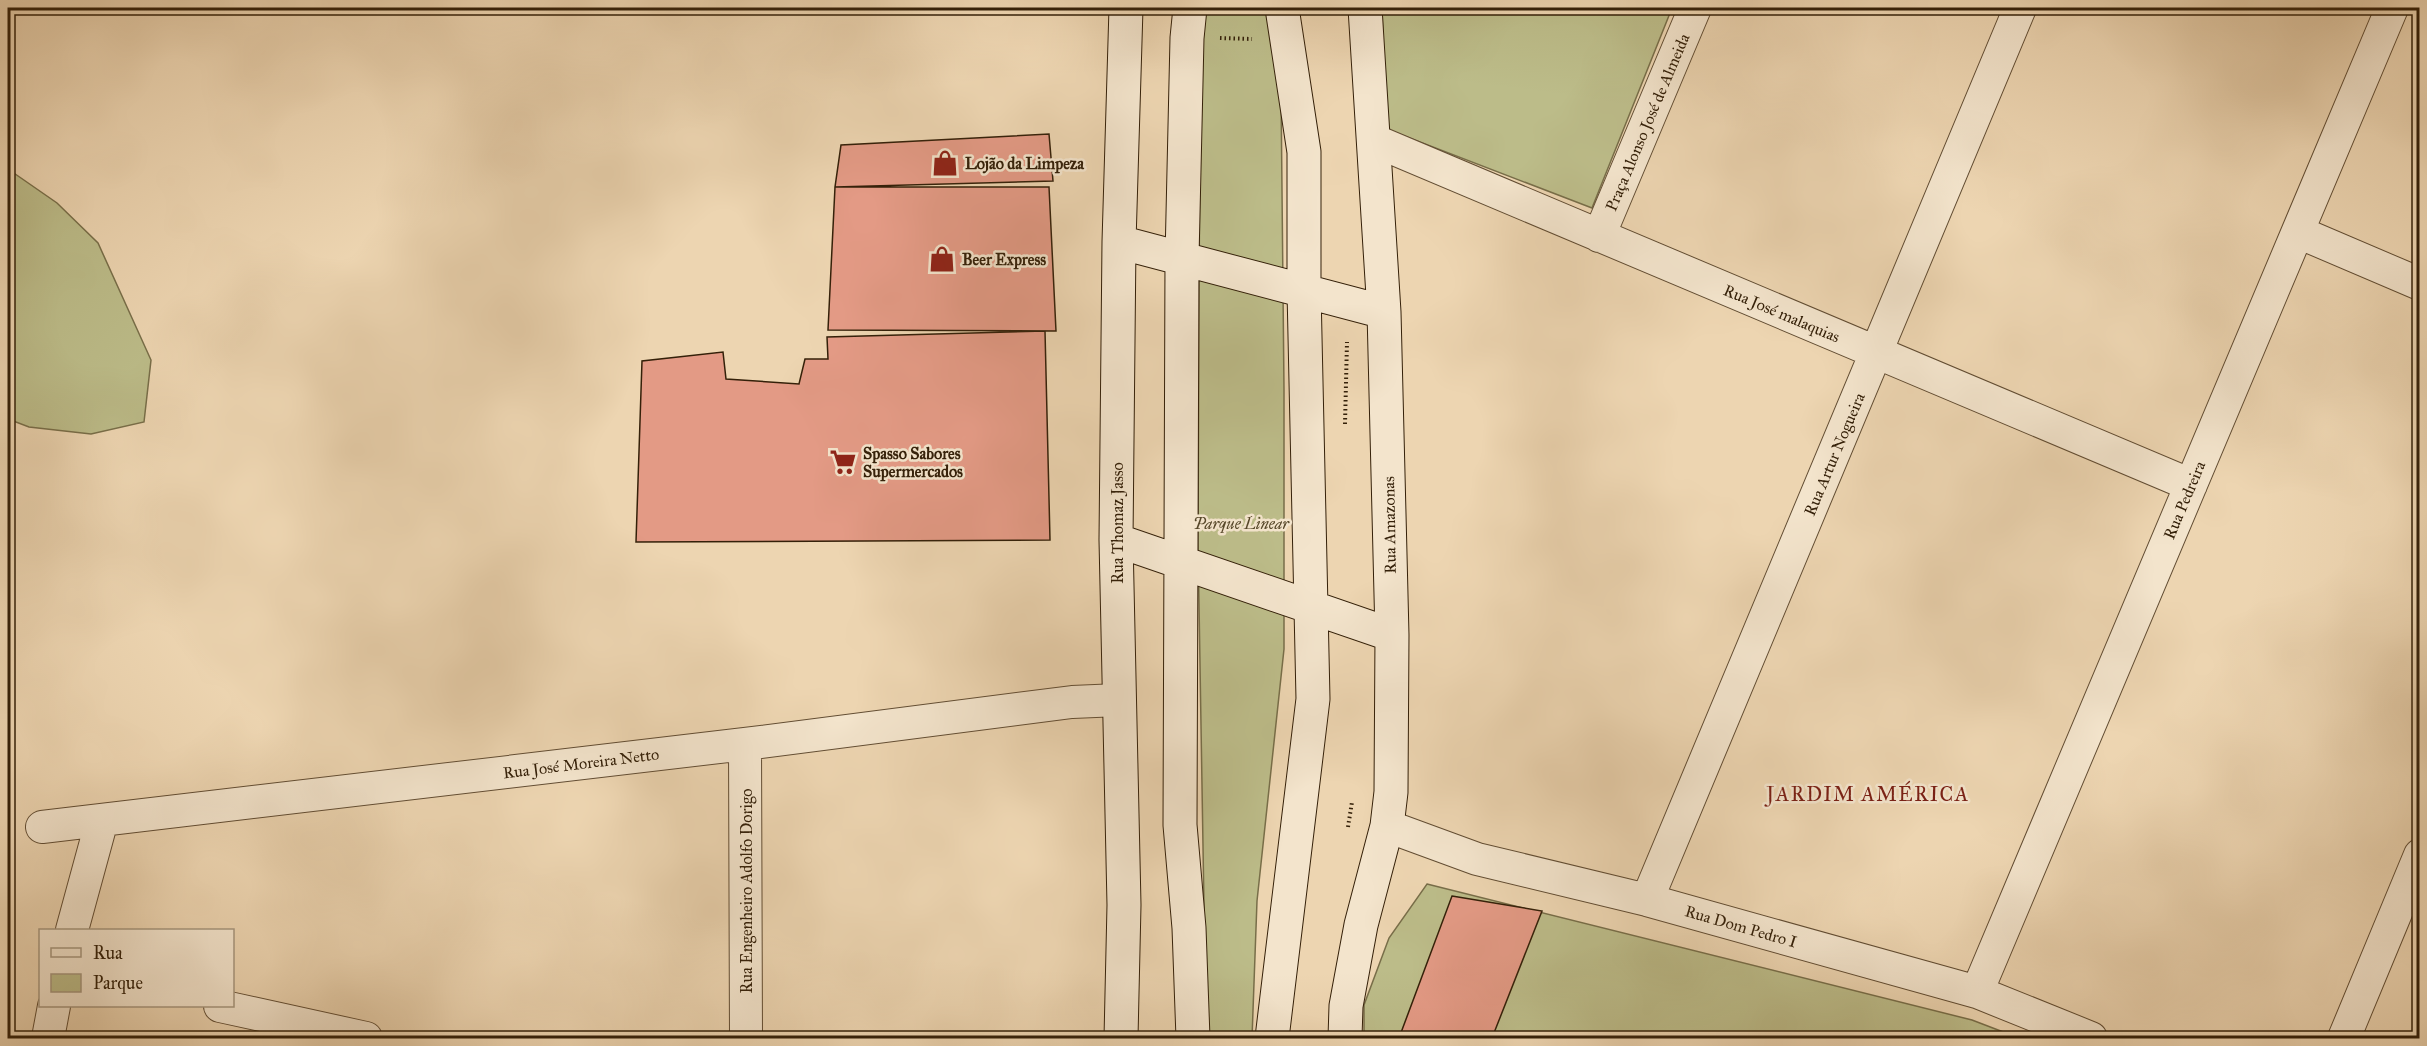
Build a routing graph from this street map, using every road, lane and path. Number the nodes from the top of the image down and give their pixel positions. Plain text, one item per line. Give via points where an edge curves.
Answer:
1 (1126, 8) edge
2 (1190, 8) edge
3 (1282, 8) edge
4 (1365, 8) edge
5 (1695, 8) edge
6 (2020, 8) edge
7 (2392, 8) edge
8 (1373, 140) junction
9 (2298, 232) junction
10 (1599, 236) junction
11 (1119, 242) junction
12 (1182, 258) junction
13 (2420, 284) edge
14 (1304, 291) junction
15 (1384, 312) junction
16 (1876, 352) junction
17 (2191, 485) junction
18 (1116, 540) junction
19 (1180, 562) junction
20 (1311, 607) junction
21 (1392, 635) junction
22 (1119, 700) junction
23 (745, 744) junction
24 (102, 820) junction
25 (1387, 826) junction
26 (42, 827) dead end
27 (2420, 855) edge
28 (1647, 900) junction
29 (72, 929) edge
30 (1977, 992) junction
31 (54, 1007) edge
32 (229, 1007) edge
33 (48, 1038) edge
34 (366, 1038) edge
35 (746, 1038) edge
36 (1121, 1038) edge
37 (1193, 1038) edge
38 (1272, 1038) edge
39 (1345, 1038) edge
40 (2091, 1038) edge
41 (2344, 1038) edge

1 - 11 main road, Rua Thomaz Jasso
2 - 12 main road
3 - 14 main road via 1304,152
4 - 8 main road, Rua Amazonas
5 - 10 street, Praça Alonso José de Almeida
6 - 16 street, Rua Artur Nogueira
7 - 9 street, Rua Pedreira
8 - 10 street, Rua José malaquias
8 - 15 main road, Rua Amazonas
9 - 13 street
9 - 17 street, Rua Pedreira
10 - 16 street, Rua José malaquias
11 - 12 main road
11 - 18 main road, Rua Thomaz Jasso
12 - 14 main road
12 - 19 main road
14 - 15 main road
14 - 20 main road
15 - 21 main road, Rua Amazonas
16 - 17 street, Rua José malaquias
16 - 28 street, Rua Artur Nogueira
17 - 30 street, Rua Pedreira
18 - 19 main road
18 - 22 main road, Rua Thomaz Jasso
19 - 20 main road
19 - 37 main road via 1180,825
20 - 21 main road
20 - 38 main road via 1313,699
21 - 25 main road, Rua Amazonas
22 - 23 street, Rua José Moreira Netto via 1072,702
22 - 36 main road, Rua Thomaz Jasso via 1124,905
23 - 24 street, Rua José Moreira Netto
23 - 35 street, Rua Engenheiro Adolfo Dorigo
24 - 26 street, Rua José Moreira Netto
24 - 29 street
25 - 28 street, Rua Dom Pedro I via 1477,859
25 - 39 main road, Rua Amazonas via 1361,925 1346,1006
27 - 41 street
28 - 30 street, Rua Dom Pedro I
30 - 40 street, Rua Dom Pedro I
31 - 33 street
32 - 34 street

